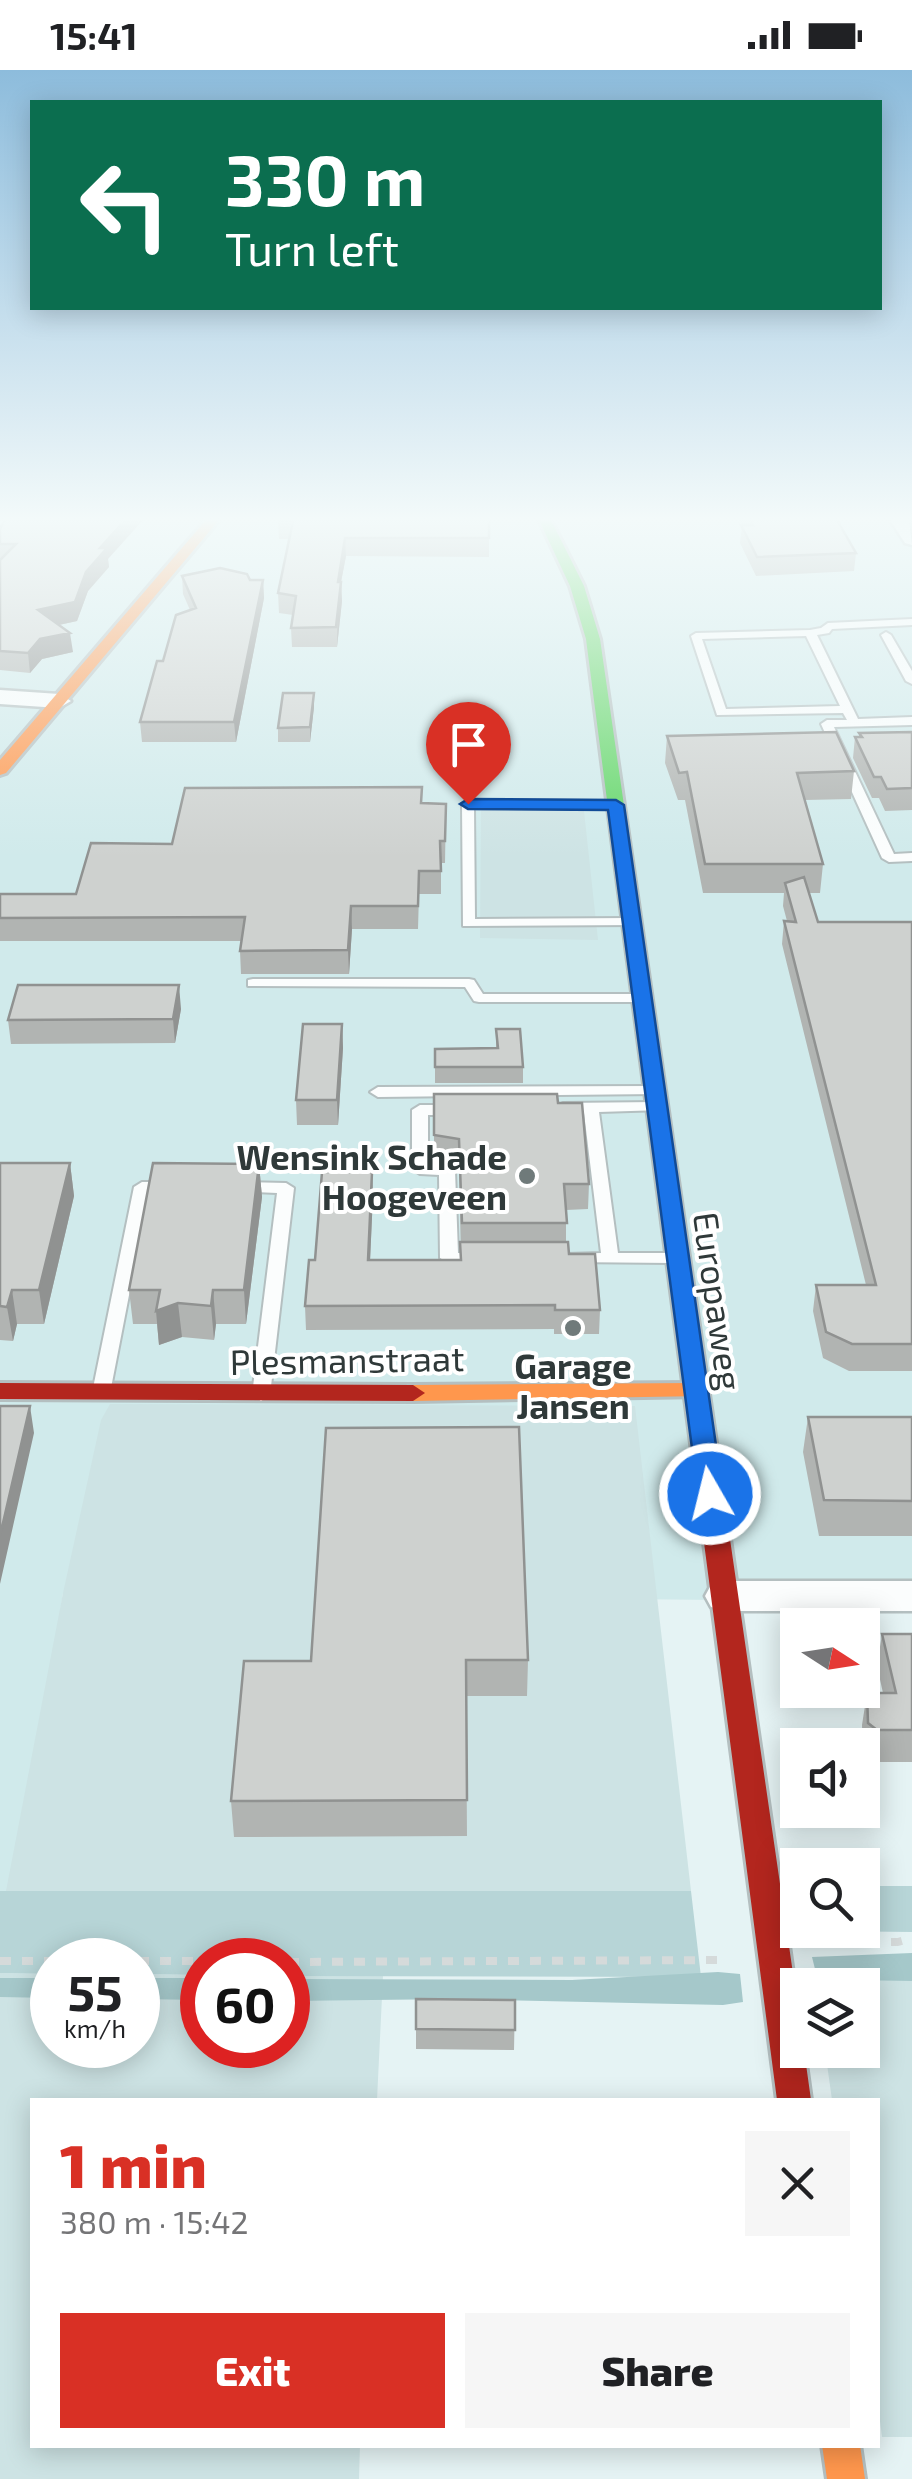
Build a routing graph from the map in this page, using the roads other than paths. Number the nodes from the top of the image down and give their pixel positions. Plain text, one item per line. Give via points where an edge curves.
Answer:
1 (118, 632) edge
2 (591, 632) edge
3 (798, 632) edge
4 (810, 632) edge
5 (886, 635) dead end
6 (912, 680) edge
7 (0, 697) edge
8 (60, 702) junction
9 (847, 708) junction
10 (912, 721) edge
11 (854, 723) junction
12 (0, 770) edge
13 (616, 805) junction
14 (912, 857) edge
15 (632, 922) junction
16 (254, 983) dead end
17 (642, 998) junction
18 (378, 1092) dead end
19 (655, 1099) junction
20 (591, 1108) junction
21 (503, 1258) edge
22 (556, 1258) edge
23 (610, 1258) junction
24 (678, 1258) junction
25 (0, 1391) edge
26 (696, 1391) junction
27 (101, 1394) junction
28 (260, 1395) junction
29 (726, 1596) junction
30 (912, 1596) edge
31 (794, 2098) edge
32 (841, 2448) edge
33 (846, 2479) edge

1 - 8 main road
2 - 13 main road, Europaweg
3 - 9 lane via 696,636 720,713
4 - 9 lane
5 - 6 lane
7 - 8 street
8 - 12 main road
9 - 11 lane
10 - 11 lane
11 - 14 lane via 828,724 889,858
13 - 15 main road, Europaweg
13 - 15 lane via 468,804 468,922
15 - 17 main road, Europaweg
16 - 17 lane via 470,983 480,998
17 - 19 main road, Europaweg
18 - 19 lane
19 - 20 lane
19 - 24 main road, Europaweg
20 - 21 lane via 420,1110 420,1170 446,1170 449,1258
20 - 23 lane
22 - 23 lane
23 - 24 lane
24 - 26 main road, Europaweg
25 - 27 main road, Plesmanstraat
26 - 28 main road, Plesmanstraat
26 - 29 main road, Europaweg
27 - 28 main road, Plesmanstraat
27 - 28 lane via 142,1186 286,1188
29 - 30 street
29 - 31 main road, Europaweg
32 - 33 main road

